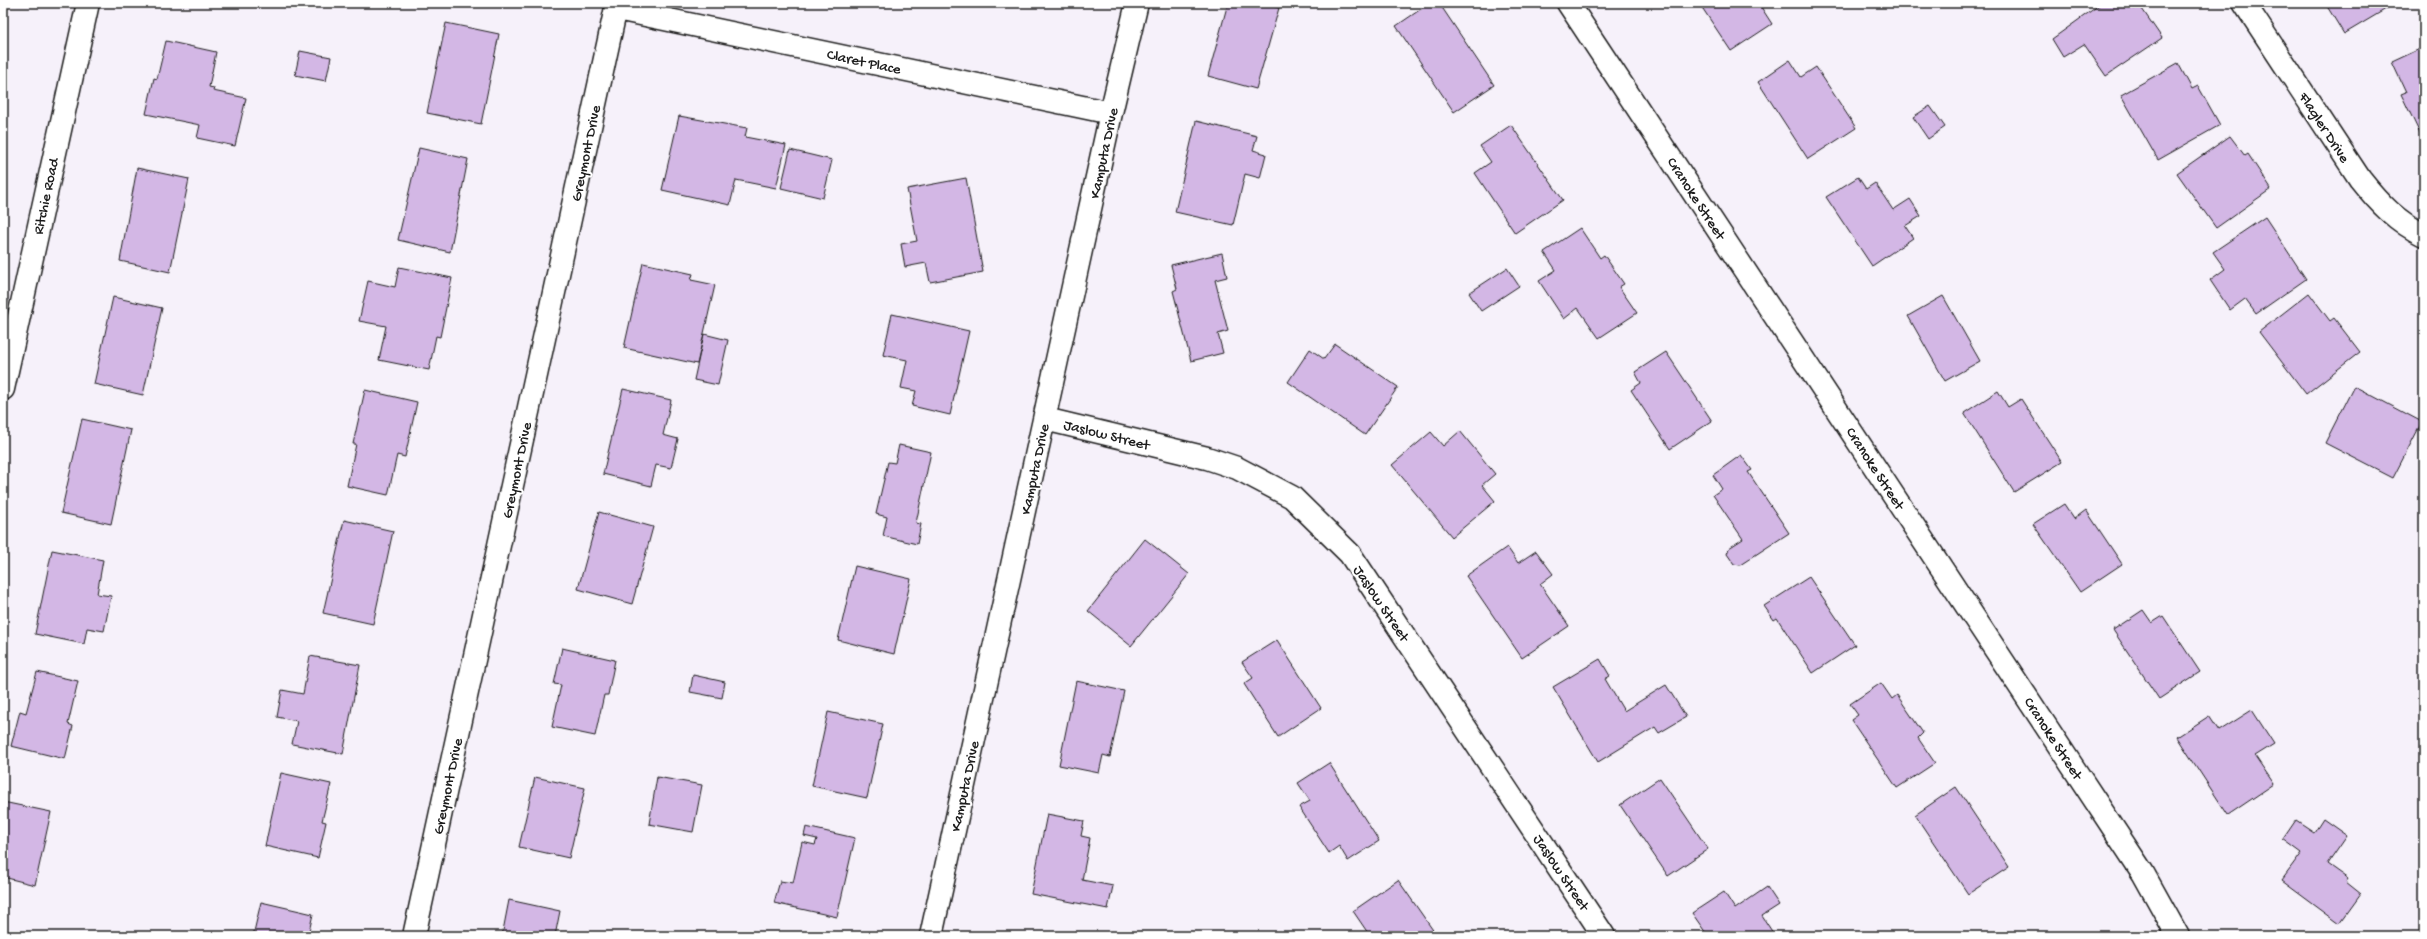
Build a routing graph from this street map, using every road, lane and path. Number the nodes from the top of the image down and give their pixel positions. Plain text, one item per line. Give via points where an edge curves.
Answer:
1 (88, 3) edge
2 (1138, 3) edge
3 (1568, 3) edge
4 (2244, 3) edge
5 (617, 6) edge
6 (1111, 114) junction
7 (2424, 235) edge
8 (3, 389) edge
9 (1045, 419) junction
10 (414, 936) edge
11 (932, 936) edge
12 (1604, 936) edge
13 (2178, 936) edge

1 - 8 street, Ritchie Road
2 - 6 street, Kamputa Drive
3 - 13 street, Cranoke Street via 2143,873
4 - 7 street, Flagler Drive via 2360,180 2382,206 2407,227
5 - 6 street, Claret Place
5 - 10 street, Greymont Drive
6 - 9 street, Kamputa Drive
9 - 11 street, Kamputa Drive
9 - 12 street, Jaslow Street via 1214,460 1237,468 1292,497 1350,554

